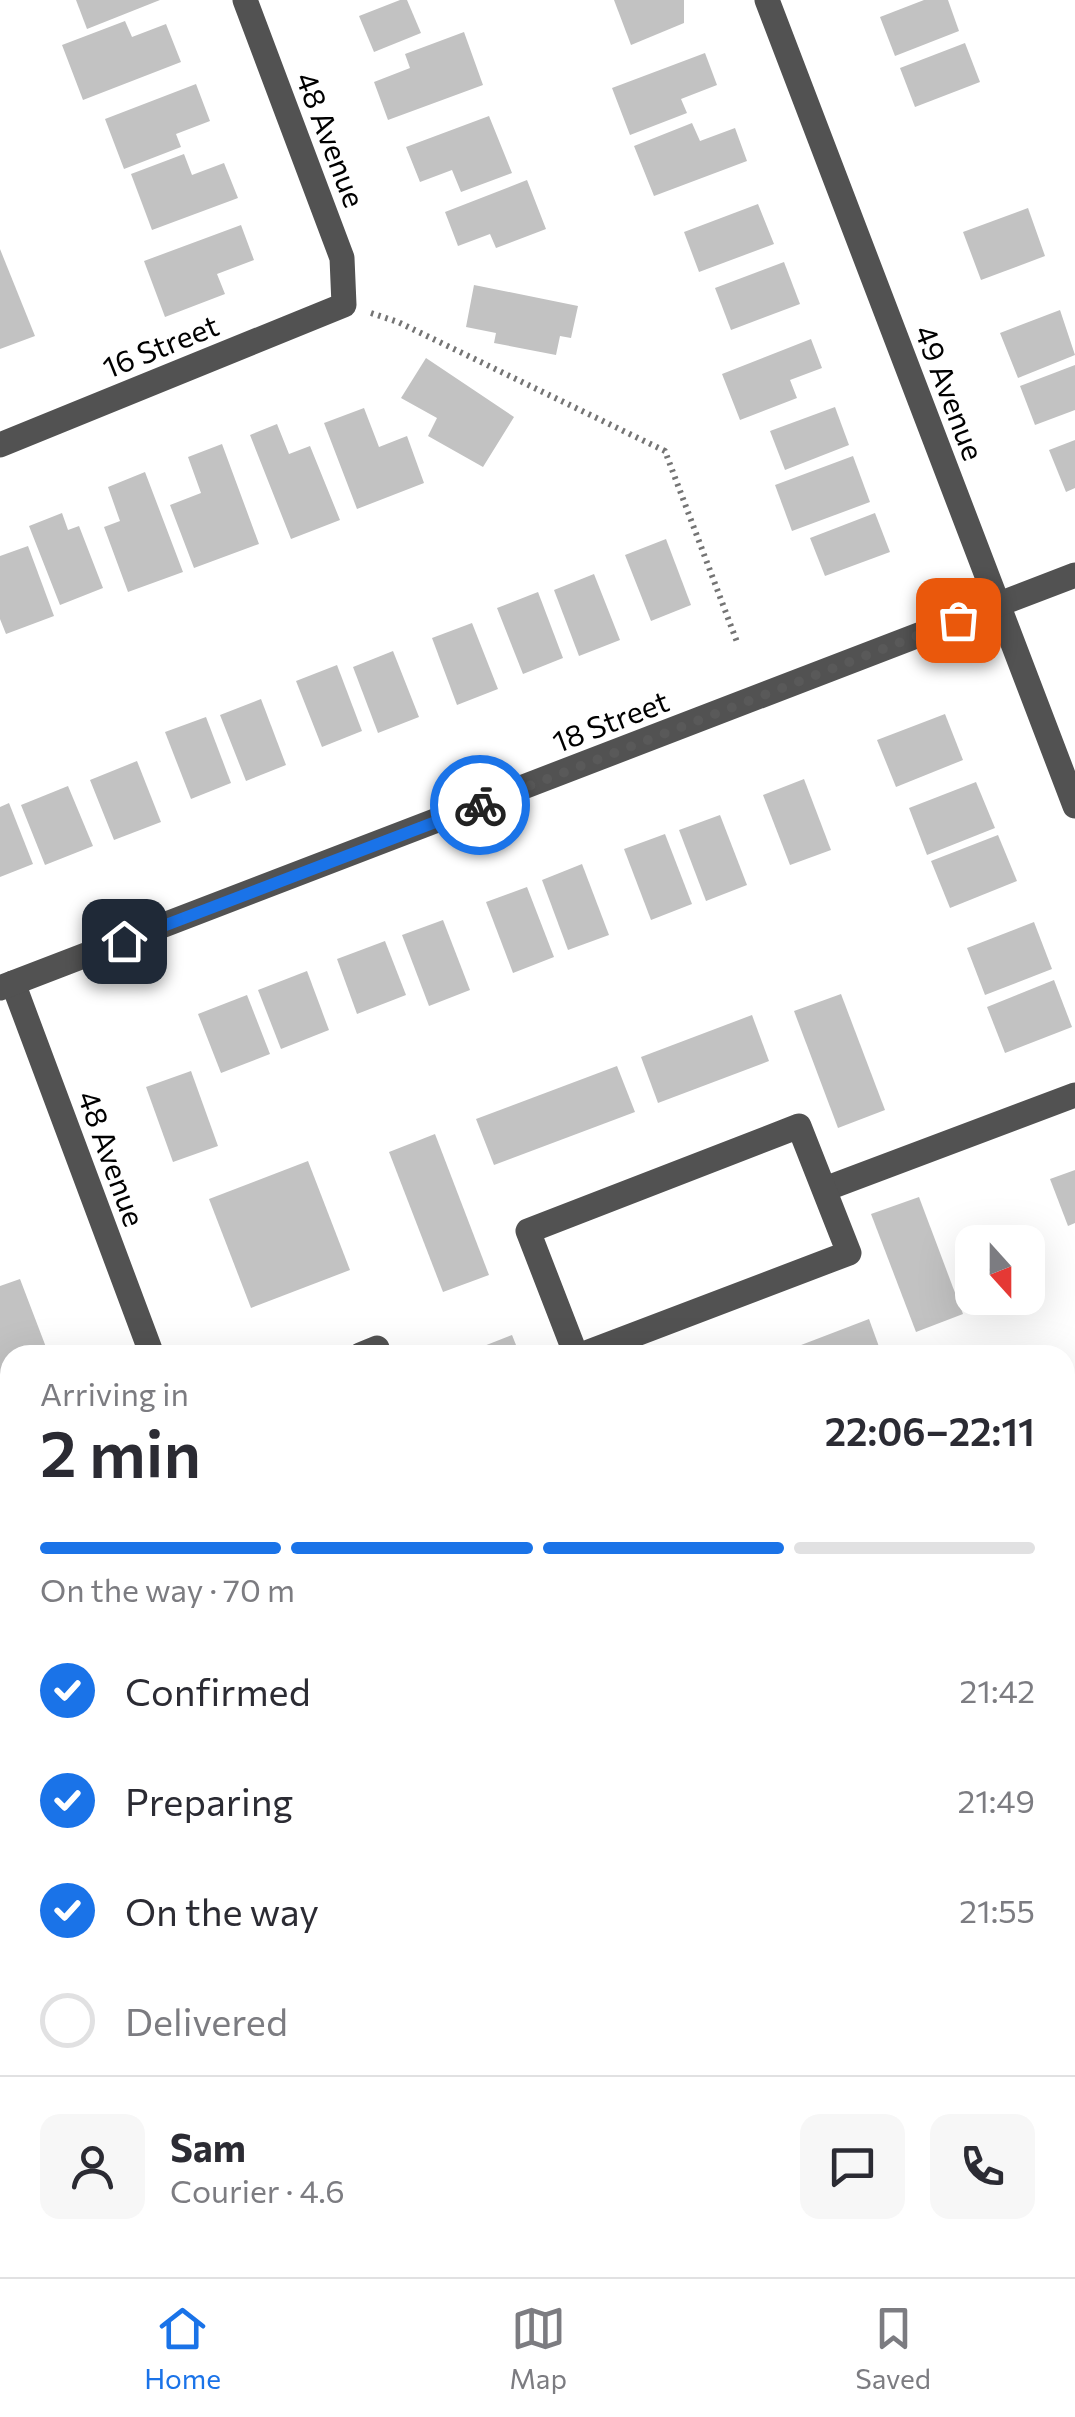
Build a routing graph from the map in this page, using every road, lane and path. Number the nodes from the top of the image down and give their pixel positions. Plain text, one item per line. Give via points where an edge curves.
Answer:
1 (245, 0) edge
2 (767, 0) edge
3 (344, 305) joint
4 (398, 322) dead end
5 (0, 444) edge
6 (1075, 575) edge
7 (997, 605) junction
8 (737, 642) dead end
9 (1075, 806) edge
10 (7, 986) edge
11 (1075, 1095) edge
12 (825, 1189) junction
13 (148, 1345) edge
14 (574, 1345) edge
15 (605, 1345) edge

1 - 3 street, 48 Avenue via 342,258
2 - 7 street, 49 Avenue
3 - 5 street, 16 Street
4 - 8 path via 666,452
6 - 7 street, 18 Street
7 - 9 street, 49 Avenue
7 - 10 street, 18 Street
10 - 13 street, 48 Avenue
11 - 12 street
12 - 14 street via 799,1126 528,1231
12 - 15 street via 849,1254

